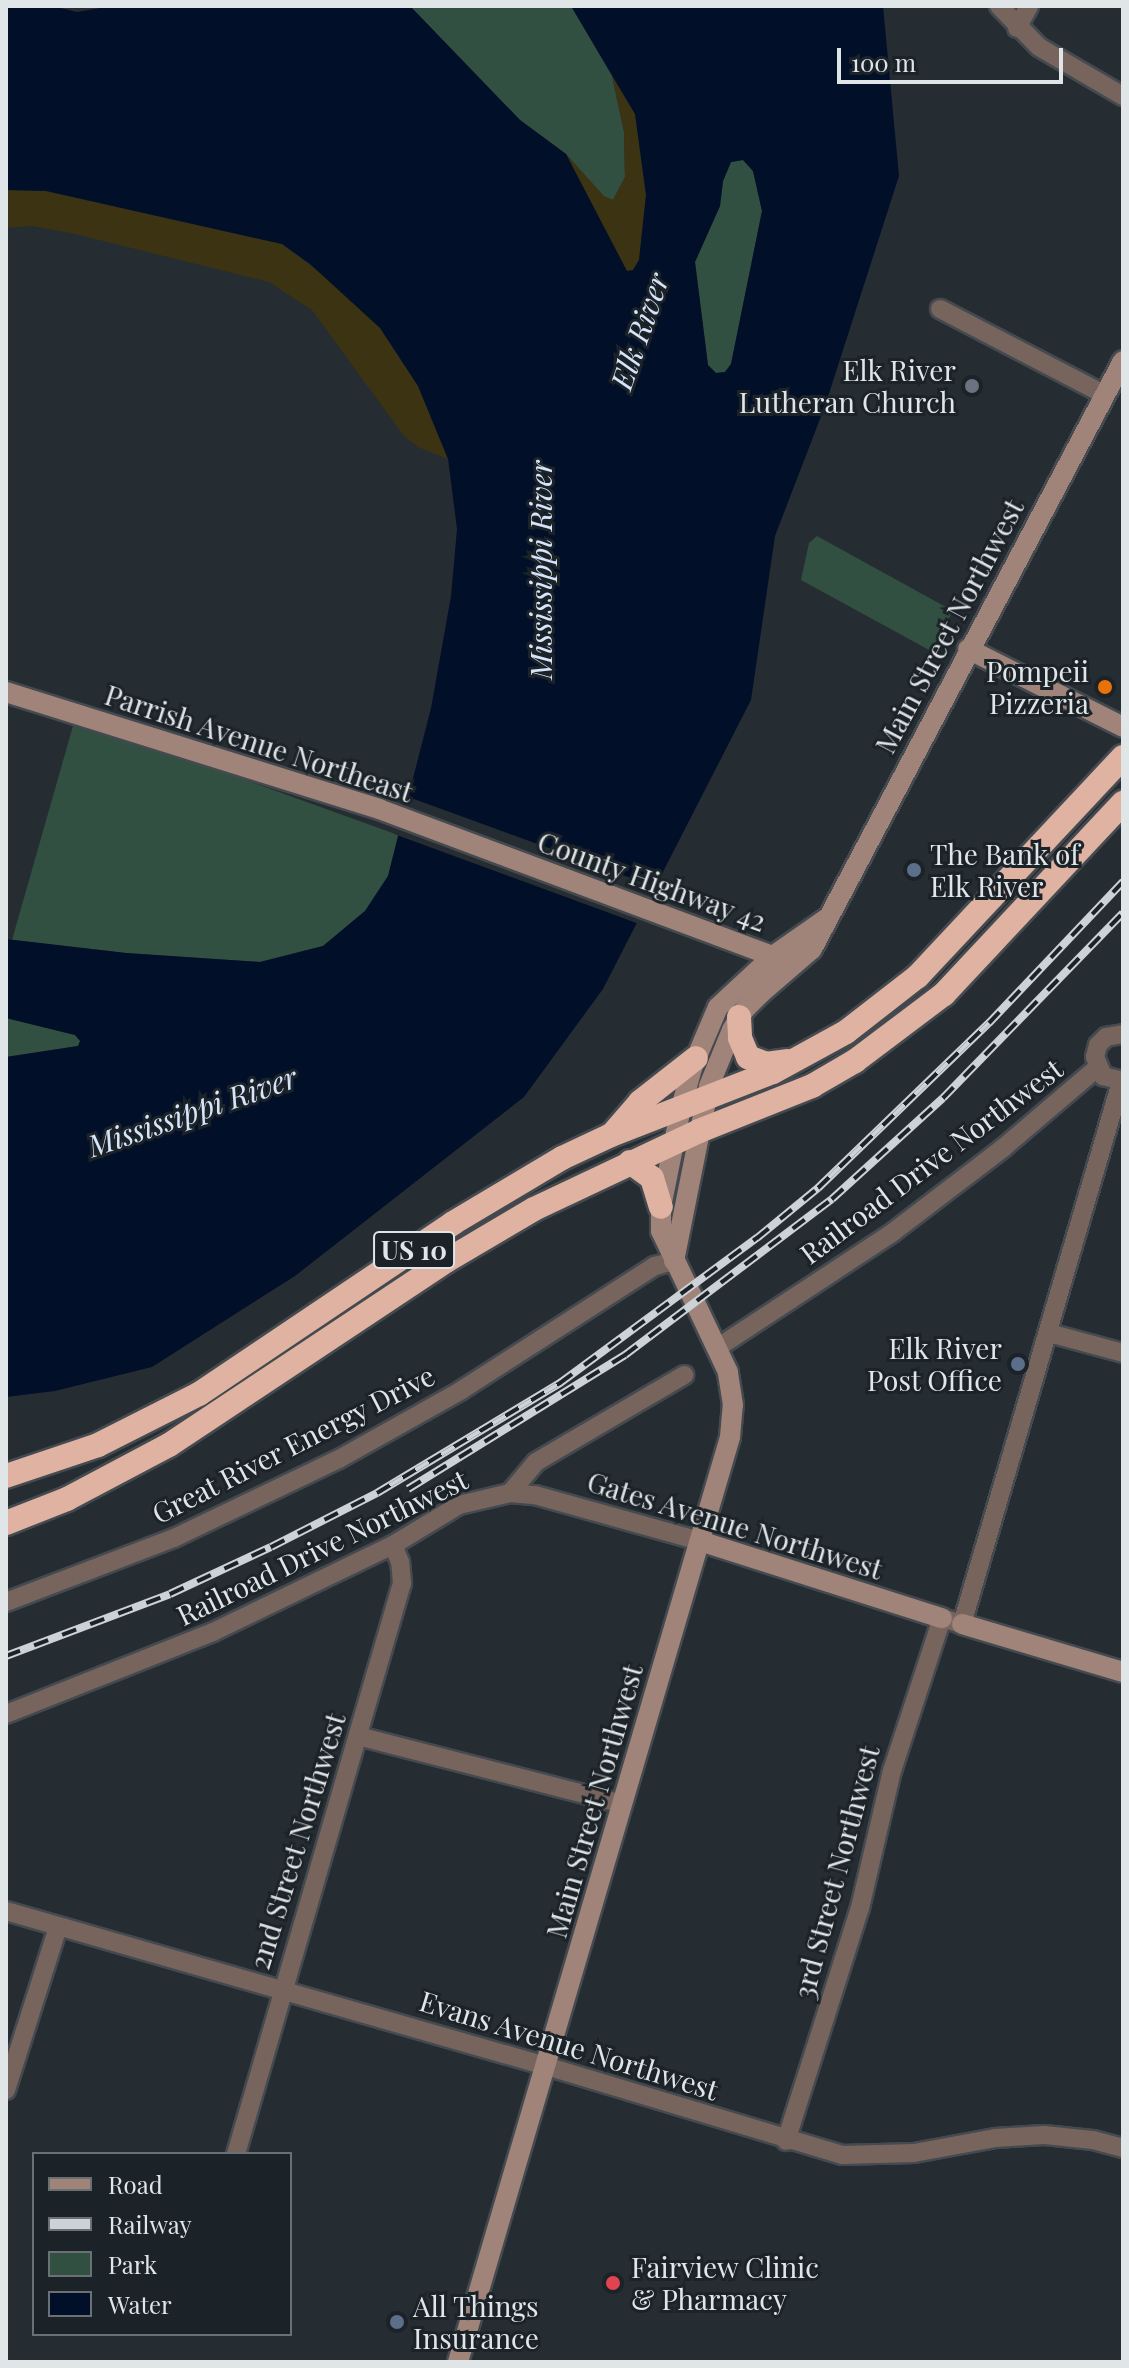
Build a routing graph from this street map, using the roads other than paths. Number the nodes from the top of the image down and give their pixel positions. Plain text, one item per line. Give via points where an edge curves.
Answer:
1 (999, 6) edge
2 (1029, 6) edge
3 (1017, 28) junction
4 (1123, 96) edge
5 (940, 309) dead end
6 (1123, 361) edge
7 (1105, 395) junction
8 (968, 649) junction
9 (6, 692) edge
10 (1123, 727) edge
11 (1123, 757) edge
12 (1123, 803) edge
13 (492, 852) joint
14 (826, 919) junction
15 (732, 941) junction
16 (773, 956) junction
17 (787, 972) junction
18 (737, 987) junction
19 (739, 1017) junction
20 (1123, 1034) edge
21 (696, 1058) junction
22 (801, 1059) junction
23 (1097, 1068) junction
24 (1122, 1082) edge
25 (706, 1099) junction
26 (681, 1108) junction
27 (699, 1131) junction
28 (611, 1135) junction
29 (674, 1142) junction
30 (630, 1162) junction
31 (661, 1207) junction
32 (674, 1261) junction
33 (1049, 1333) junction
34 (717, 1348) junction
35 (1123, 1353) edge
36 (684, 1375) dead end
37 (6, 1476) edge
38 (510, 1493) junction
39 (6, 1523) edge
40 (700, 1541) junction
41 (393, 1545) junction
42 (6, 1602) edge
43 (942, 1618) junction
44 (962, 1624) junction
45 (1123, 1672) edge
46 (6, 1714) edge
47 (358, 1736) junction
48 (622, 1804) junction
49 (6, 1911) edge
50 (58, 1927) junction
51 (281, 1990) junction
52 (546, 2066) junction
53 (6, 2090) edge
54 (786, 2141) junction
55 (1123, 2148) edge
56 (237, 2152) edge
57 (458, 2362) edge

1 - 3 street
2 - 3 street
3 - 4 street via 1039,47
5 - 7 street
6 - 7 main road, Main Street Northwest
7 - 8 main road, Main Street Northwest
8 - 10 main road
8 - 14 main road, Main Street Northwest
9 - 13 main road, Parrish Avenue Northeast via 379,809
11 - 22 highway, US 10 via 918,976 846,1032
12 - 27 highway, US 10 via 944,994 895,1034 812,1086
13 - 15 main road, County Highway 42
14 - 16 main road, Main Street Northwest
14 - 17 main road, Main Street Northwest via 812,949
15 - 16 main road, County Highway 42
15 - 18 main road via 741,967
16 - 17 main road, County Highway 42
16 - 18 main road, Main Street Northwest
17 - 19 main road, Main Street Northwest
18 - 21 main road, Main Street Northwest via 718,1007
19 - 22 highway via 748,1057 766,1064
19 - 25 main road, Main Street Northwest
20 - 23 street via 1106,1037 1098,1045
21 - 26 main road, Main Street Northwest
21 - 28 highway via 640,1102
22 - 25 highway, US 10
23 - 24 street via 1111,1081
23 - 34 street, Railroad Drive Northwest via 892,1233
24 - 33 street
25 - 26 highway, US 10
25 - 27 main road, Main Street Northwest
26 - 28 highway, US 10
26 - 29 main road, Main Street Northwest
27 - 29 highway, US 10
27 - 32 main road, Main Street Northwest
28 - 37 highway, US 10 via 496,1195 199,1394 98,1445
29 - 30 highway, US 10
29 - 31 main road, Main Street Northwest
30 - 31 highway via 652,1178
30 - 39 highway, US 10 via 473,1244 135,1465
31 - 32 main road, Main Street Northwest via 661,1231
32 - 34 main road, Main Street Northwest
32 - 42 street, Great River Energy Drive via 655,1266 460,1391 339,1459 174,1538
33 - 35 street
33 - 44 street
34 - 40 main road, Main Street Northwest via 730,1381 733,1421
36 - 38 street, Railroad Drive Northwest via 536,1462
38 - 40 street, Gates Avenue Northwest via 535,1495
38 - 41 street, Railroad Drive Northwest via 459,1505
40 - 43 main road, Gates Avenue Northwest
40 - 48 main road, Main Street Northwest
41 - 46 street, Railroad Drive Northwest via 155,1658
41 - 47 street, 2nd Street Northwest via 402,1583
43 - 44 street
43 - 54 street, 3rd Street Northwest via 892,1771 860,1908
44 - 45 main road
47 - 48 street
47 - 51 street, 2nd Street Northwest
48 - 52 main road, Main Street Northwest
49 - 50 street, Evans Avenue Northwest
50 - 51 street, Evans Avenue Northwest
50 - 53 street
51 - 52 street, Evans Avenue Northwest
51 - 56 street, 2nd Street Northwest
52 - 54 street, Evans Avenue Northwest
52 - 57 main road, Main Street Northwest
54 - 55 street, Evans Avenue Northwest via 866,2156 1044,2135

